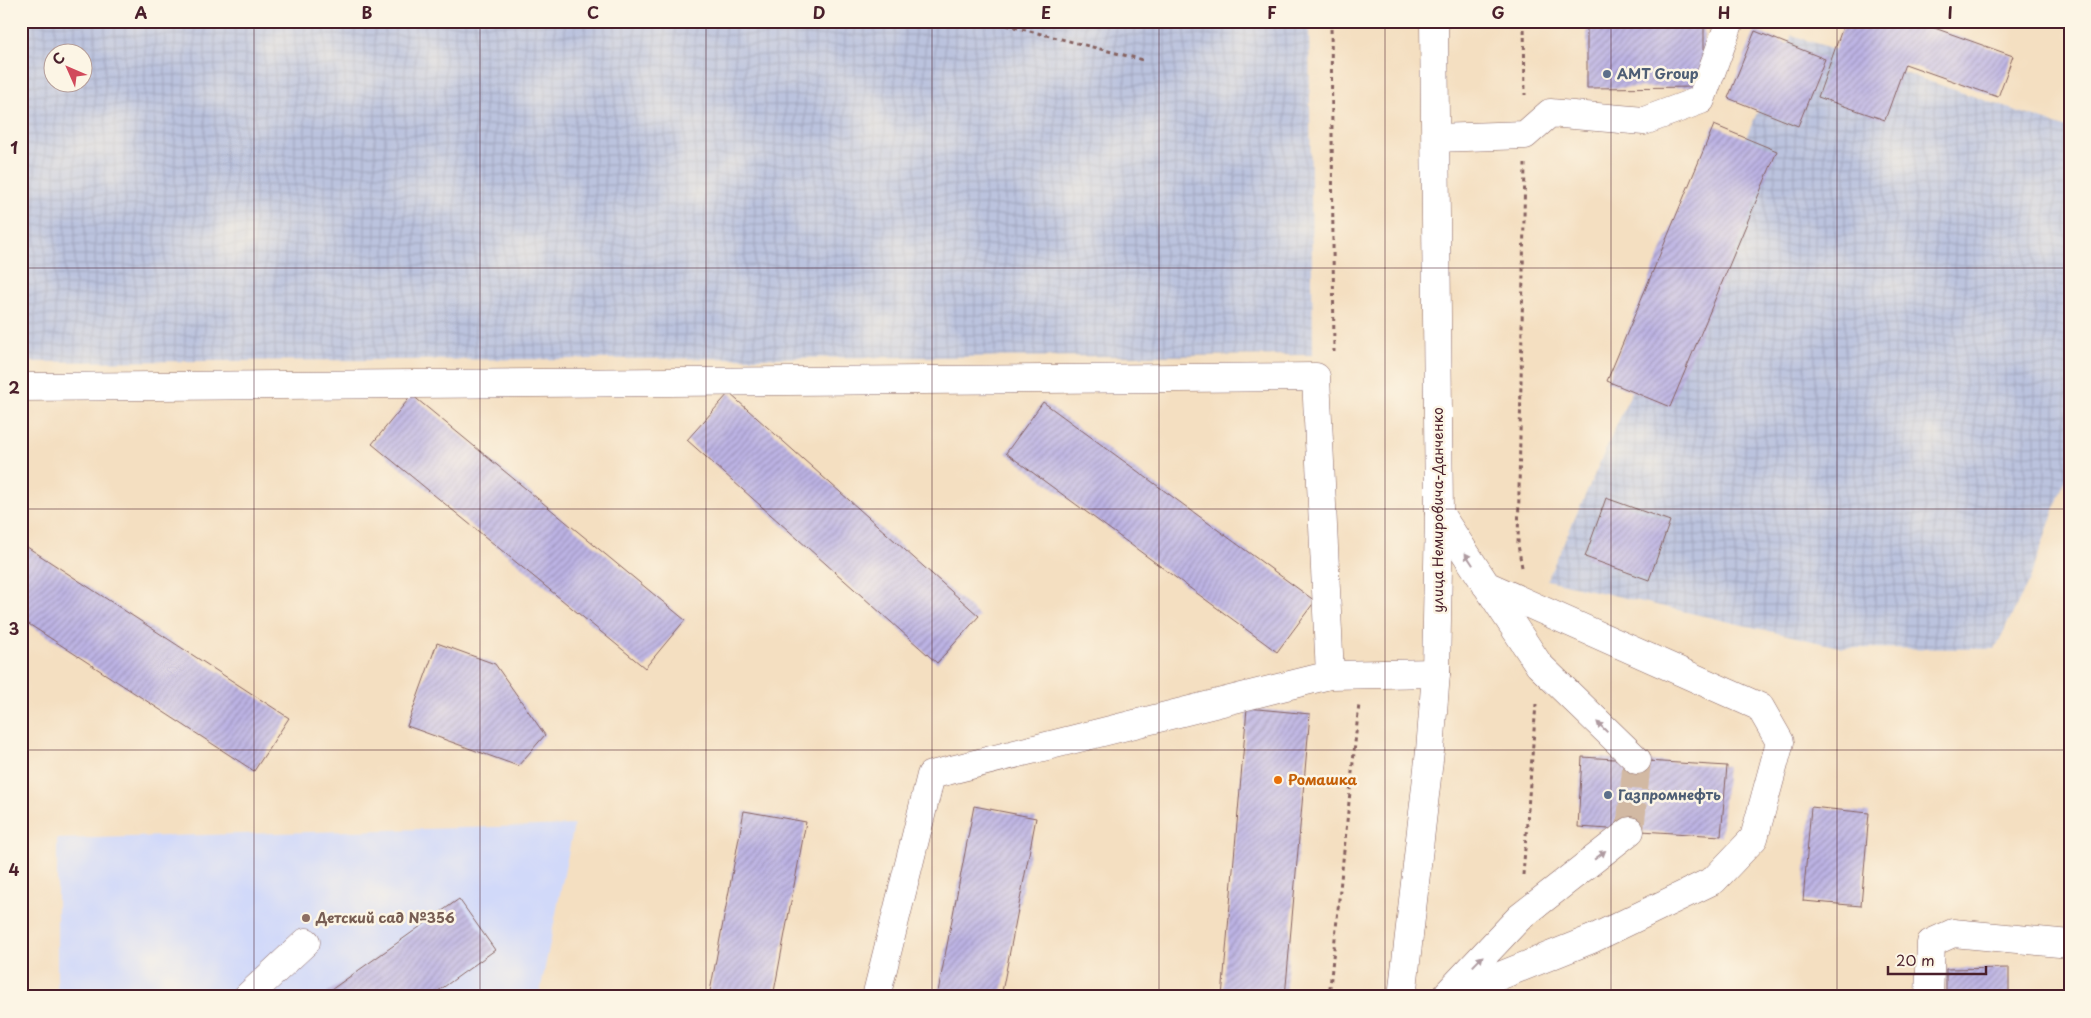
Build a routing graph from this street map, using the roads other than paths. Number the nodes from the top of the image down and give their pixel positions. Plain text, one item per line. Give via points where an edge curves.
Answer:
1 (1434, 21) edge
2 (1730, 21) edge
3 (1436, 138) junction
4 (21, 387) edge
5 (1440, 513) junction
6 (1486, 585) junction
7 (1436, 673) junction
8 (1330, 675) junction
9 (1637, 760) dead end
10 (1630, 831) dead end
11 (306, 942) dead end
12 (2070, 944) edge
13 (247, 997) edge
14 (876, 997) edge
15 (1402, 997) edge
16 (1446, 997) edge
17 (1929, 997) edge

1 - 3 main road, улица Немировича-Данченко
2 - 3 main road via 1701,100 1644,121 1550,113 1525,135
3 - 5 main road, улица Немировича-Данченко
4 - 8 main road via 1316,377
6 -> 5 main road
5 - 7 main road, улица Немировича-Данченко
9 -> 6 main road via 1539,665
6 - 16 main road via 1760,707 1780,742 1754,838 1714,880 1592,940
7 - 8 main road
7 - 15 main road, улица Немировича-Данченко
8 - 14 main road via 931,775
16 -> 10 main road via 1519,918
11 - 13 main road
12 - 17 main road via 1953,933 1931,943

